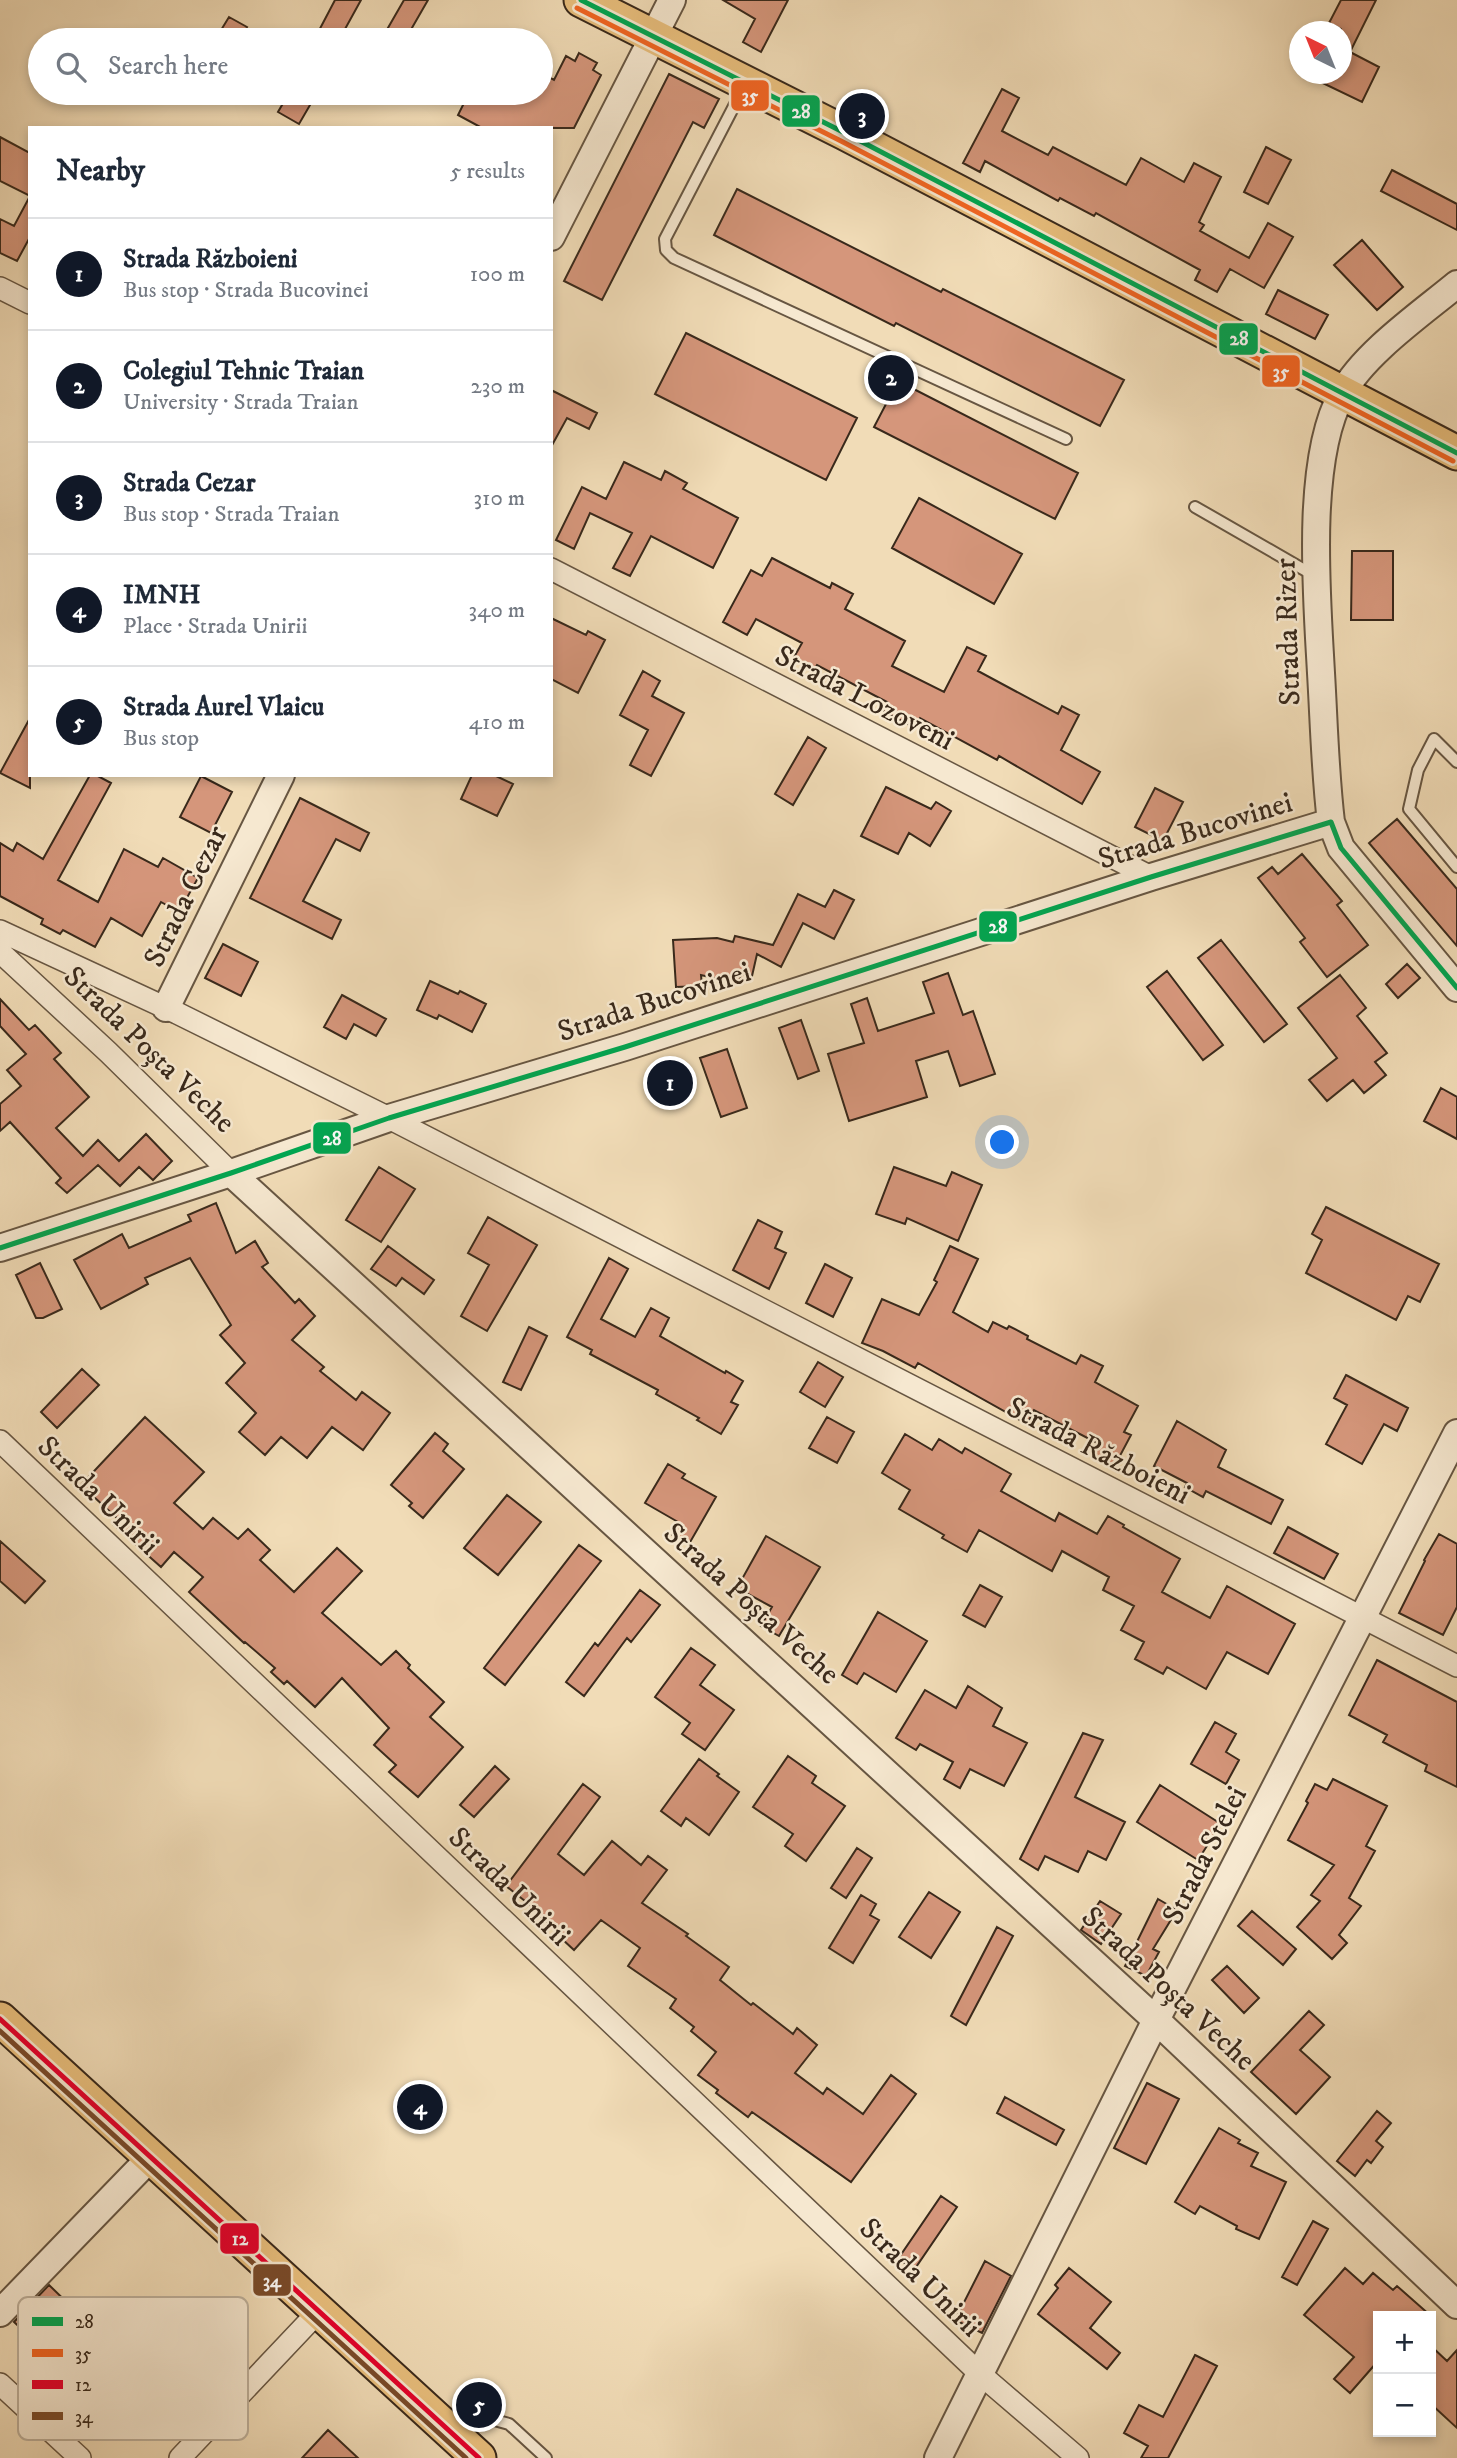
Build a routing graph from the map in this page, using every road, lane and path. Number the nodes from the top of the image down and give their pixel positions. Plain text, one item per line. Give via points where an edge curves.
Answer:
1 (581, 0) edge
2 (672, 0) edge
3 (653, 37) junction
4 (746, 83) junction
5 (553, 233) edge
6 (1457, 284) edge
7 (0, 288) edge
8 (28, 302) edge
9 (1342, 393) junction
10 (1066, 439) dead end
11 (1457, 453) edge
12 (1195, 506) dead end
13 (553, 570) edge
14 (1317, 577) junction
15 (1457, 762) edge
16 (281, 777) edge
17 (1331, 822) junction
18 (1457, 867) edge
19 (1151, 877) junction
20 (0, 931) edge
21 (0, 952) edge
22 (1457, 988) edge
23 (166, 1008) junction
24 (389, 1118) junction
25 (231, 1173) junction
26 (0, 1248) edge
27 (1457, 1433) edge
28 (0, 1441) edge
29 (1363, 1619) junction
30 (1457, 1667) edge
31 (0, 2019) edge
32 (1156, 2020) junction
33 (152, 2156) junction
34 (1457, 2305) edge
35 (320, 2310) junction
36 (0, 2313) edge
37 (979, 2373) junction
38 (0, 2384) edge
39 (248, 2386) edge
40 (18, 2401) edge
41 (440, 2421) junction
42 (61, 2440) edge
43 (197, 2440) edge
44 (80, 2458) edge
45 (180, 2458) edge
46 (479, 2458) edge
47 (546, 2458) edge
48 (937, 2458) edge
49 (1078, 2458) edge

1 - 3 main road
2 - 3 street
3 - 4 main road
3 - 5 street
4 - 9 main road
4 - 10 lane via 665,239 674,258
6 - 9 street, Strada Rizer via 1380,349
7 - 8 street
9 - 11 main road
9 - 14 street, Strada Rizer via 1322,454
12 - 14 lane
13 - 19 street, Strada Lozoveni
14 - 17 street, Strada Rizer
15 - 18 lane via 1434,739 1418,770 1409,809
16 - 23 street, Strada Cezar
17 - 19 street, Strada Bucovinei
17 - 22 street, Strada Rizer via 1341,848
19 - 24 street, Strada Bucovinei
20 - 23 street, Strada Războieni
21 - 25 street, Strada Poșta Veche
23 - 24 street, Strada Războieni
24 - 25 street, Strada Bucovinei
24 - 29 street, Strada Războieni
25 - 26 street, Strada Bucovinei
25 - 32 street, Strada Poșta Veche
27 - 29 street, Strada Stelei
28 - 37 street, Strada Unirii
29 - 30 street, Strada Războieni
29 - 32 street, Strada Stelei
31 - 33 main road
32 - 34 street, Strada Poșta Veche
32 - 37 street, Strada Stelei
33 - 35 main road
33 - 36 street
35 - 39 street
35 - 41 main road
37 - 48 street, Strada Stelei
37 - 49 street, Strada Unirii
38 - 40 street
41 - 46 main road
41 - 47 lane via 476,2415 509,2424
42 - 44 street
43 - 45 street

